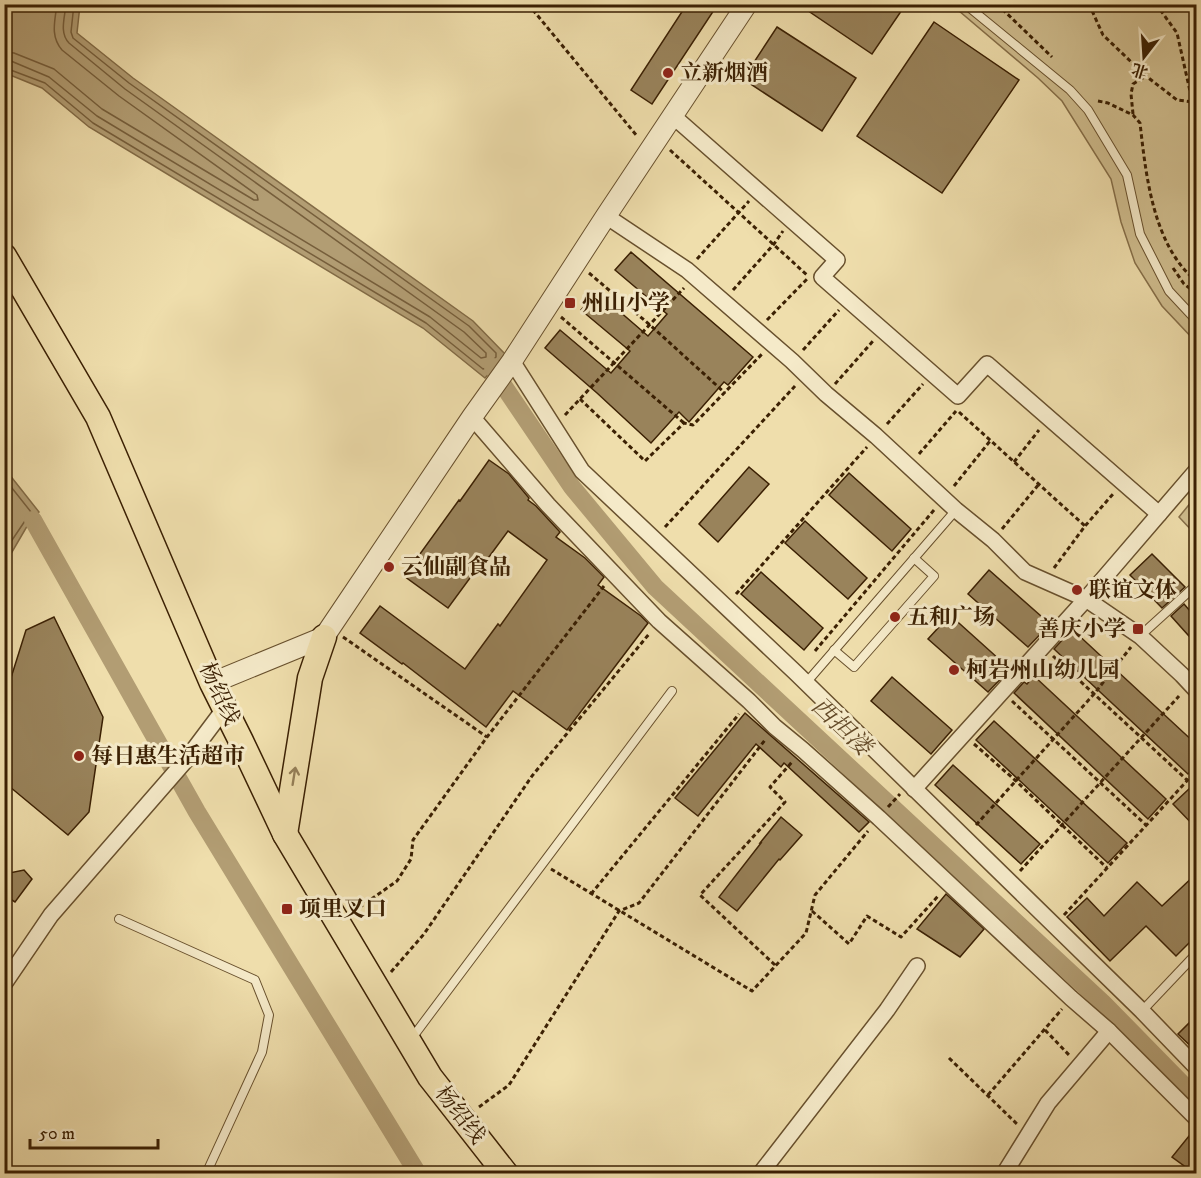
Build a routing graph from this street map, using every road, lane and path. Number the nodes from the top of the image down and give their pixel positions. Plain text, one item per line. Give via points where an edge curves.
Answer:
1 (528, 4) edge
2 (747, 4) edge
3 (965, 4) edge
4 (1089, 4) edge
5 (1156, 4) edge
6 (1146, 76) junction
7 (1193, 102) junction
8 (1133, 115) dead end
9 (673, 116) junction
10 (1197, 118) edge
11 (649, 151) junction
12 (758, 191) junction
13 (606, 216) junction
14 (790, 219) junction
15 (4, 256) edge
16 (1168, 261) dead end
17 (576, 263) junction
18 (691, 274) junction
19 (809, 276) dead end
20 (1197, 292) edge
21 (848, 300) junction
22 (723, 302) junction
23 (548, 306) junction
24 (1197, 320) edge
25 (650, 325) junction
26 (882, 330) junction
27 (757, 331) junction
28 (772, 344) junction
29 (512, 361) junction
30 (792, 361) junction
31 (614, 363) junction
32 (806, 374) junction
33 (932, 374) junction
34 (726, 393) junction
35 (826, 394) junction
36 (580, 399) junction
37 (957, 410) dead end
38 (472, 417) junction
39 (1049, 418) junction
40 (684, 423) junction
41 (554, 427) junction
42 (876, 436) junction
43 (990, 441) dead end
44 (1014, 462) dead end
45 (909, 466) junction
46 (1197, 471) edge
47 (1123, 483) junction
48 (1039, 484) dead end
49 (944, 499) junction
50 (956, 510) junction
51 (1159, 514) junction
52 (654, 539) junction
53 (993, 540) junction
54 (914, 558) junction
55 (614, 573) junction
56 (1043, 582) junction
57 (1197, 590) edge
58 (1086, 599) junction
59 (725, 607) junction
60 (659, 621) junction
61 (327, 633) junction
62 (1140, 636) junction
63 (1043, 647) junction
64 (834, 650) junction
65 (801, 678) junction
66 (212, 683) junction
67 (1194, 687) edge
68 (672, 692) dead end
69 (1002, 692) junction
70 (1094, 694) junction
71 (749, 701) junction
72 (225, 708) junction
73 (775, 727) junction
74 (964, 734) junction
75 (487, 737) junction
76 (1142, 738) junction
77 (1053, 739) junction
78 (803, 750) junction
79 (1197, 771) edge
80 (1188, 780) junction
81 (1016, 781) junction
82 (1101, 782) junction
83 (912, 787) junction
84 (879, 819) junction
85 (1146, 825) junction
86 (1062, 826) junction
87 (285, 834) junction
88 (964, 838) junction
89 (542, 864) junction
90 (1107, 868) junction
91 (1010, 882) junction
92 (948, 885) junction
93 (591, 894) junction
94 (619, 911) junction
95 (811, 911) junction
96 (118, 918) dead end
97 (338, 923) junction
98 (1054, 926) junction
99 (1197, 954) edge
100 (776, 965) junction
101 (917, 966) dead end
102 (4, 984) edge
103 (377, 988) junction
104 (1071, 998) junction
105 (1142, 1011) junction
106 (1045, 1030) junction
107 (1109, 1031) junction
108 (409, 1041) junction
109 (949, 1058) dead end
110 (1079, 1066) junction
111 (1197, 1067) edge
112 (988, 1095) junction
113 (1197, 1118) edge
114 (463, 1119) junction
115 (1028, 1134) junction
116 (206, 1173) edge
117 (506, 1173) edge
118 (760, 1173) edge
119 (1004, 1173) edge

1 - 11 path
2 - 9 street
3 - 24 lane via 1070,90 1088,110 1127,175 1140,234 1169,291
4 - 6 path via 1103,35
5 - 7 path via 1177,33
6 - 7 path via 1177,100
6 - 8 path via 1133,84
7 - 10 path
9 - 11 street
9 - 12 street
11 - 13 street
12 - 14 street
12 - 18 path
13 - 17 street
13 - 18 street
14 - 21 street via 837,260 822,277
14 - 22 path via 774,244
15 - 66 main road, 杨绍线 via 98,417
16 - 20 path via 1184,284
17 - 23 street
17 - 25 path
18 - 22 street
18 - 25 path
19 - 27 path
21 - 26 street
21 - 30 path
22 - 27 street
23 - 29 street
23 - 31 path
25 - 31 path
25 - 34 path
26 - 33 street
26 - 35 path
27 - 28 street
28 - 30 street
28 - 34 path
29 - 38 street
29 - 41 street
30 - 32 street
31 - 36 path
31 - 40 path
32 - 35 street
32 - 52 path
33 - 39 street via 958,396 987,364
33 - 42 path
34 - 40 path via 693,425
35 - 42 street
36 - 40 path via 645,461
36 - 41 path
37 - 45 path
38 - 55 street via 548,505
38 - 61 street
39 - 44 path
39 - 47 street
41 - 52 street via 582,471
42 - 45 street
42 - 59 path
43 - 49 path
45 - 49 street
46 - 51 street
47 - 51 street
47 - 56 path
48 - 53 path
49 - 50 street
49 - 65 path
50 - 53 street
50 - 54 lane
51 - 58 street
52 - 59 street
53 - 56 street via 1025,572
54 - 64 lane
54 - 64 lane via 934,576 854,667
55 - 60 street
55 - 75 path
56 - 58 street
57 - 62 lane via 1194,587
58 - 62 street
58 - 63 street
59 - 65 street
60 - 71 street
60 - 103 path via 532,776 424,934
61 - 66 street
61 - 75 path
87 -> 61 main road via 310,678
62 - 67 street
62 - 70 path
63 - 69 street
63 - 70 path
64 - 65 lane
65 - 83 street
66 - 72 main road, 杨绍线
67 - 76 path
68 - 89 lane
69 - 74 street
69 - 77 path
70 - 76 path
70 - 77 path
71 - 73 street
71 - 93 path
72 - 87 main road, 杨绍线
72 - 102 street via 186,760 51,915
73 - 78 street
73 - 94 path via 639,903
74 - 81 path
74 - 83 street
75 - 97 path via 413,840 411,859 397,881
76 - 80 path
76 - 82 path
77 - 81 path
77 - 82 path
78 - 84 street
78 - 100 path via 770,786 785,802 700,895
79 - 80 path
80 - 85 path
81 - 86 path
81 - 88 path
82 - 85 path
82 - 86 path
83 - 84 path
83 - 88 street
84 - 92 street
84 - 95 path via 815,895
85 - 90 path
86 - 90 path
86 - 91 path
87 - 97 main road, 杨绍线
88 - 91 street
89 - 93 path
89 - 108 lane
90 - 98 path
91 - 98 street
92 - 95 path via 901,937 867,916 849,944
92 - 104 street
93 - 94 path
94 - 100 path via 752,991
94 - 114 path via 509,1085
95 - 100 path via 806,933
96 - 116 lane via 255,980 269,1015 262,1052
97 - 103 main road, 杨绍线
98 - 105 street
99 - 105 lane
101 - 118 street
103 - 108 main road, 杨绍线
104 - 106 path
104 - 107 street
105 - 111 street
106 - 110 path
106 - 112 path
107 - 110 street
107 - 113 street
108 - 114 main road, 杨绍线 via 430,1077
109 - 112 path
110 - 115 street
112 - 115 path
114 - 117 main road, 杨绍线
115 - 119 street

